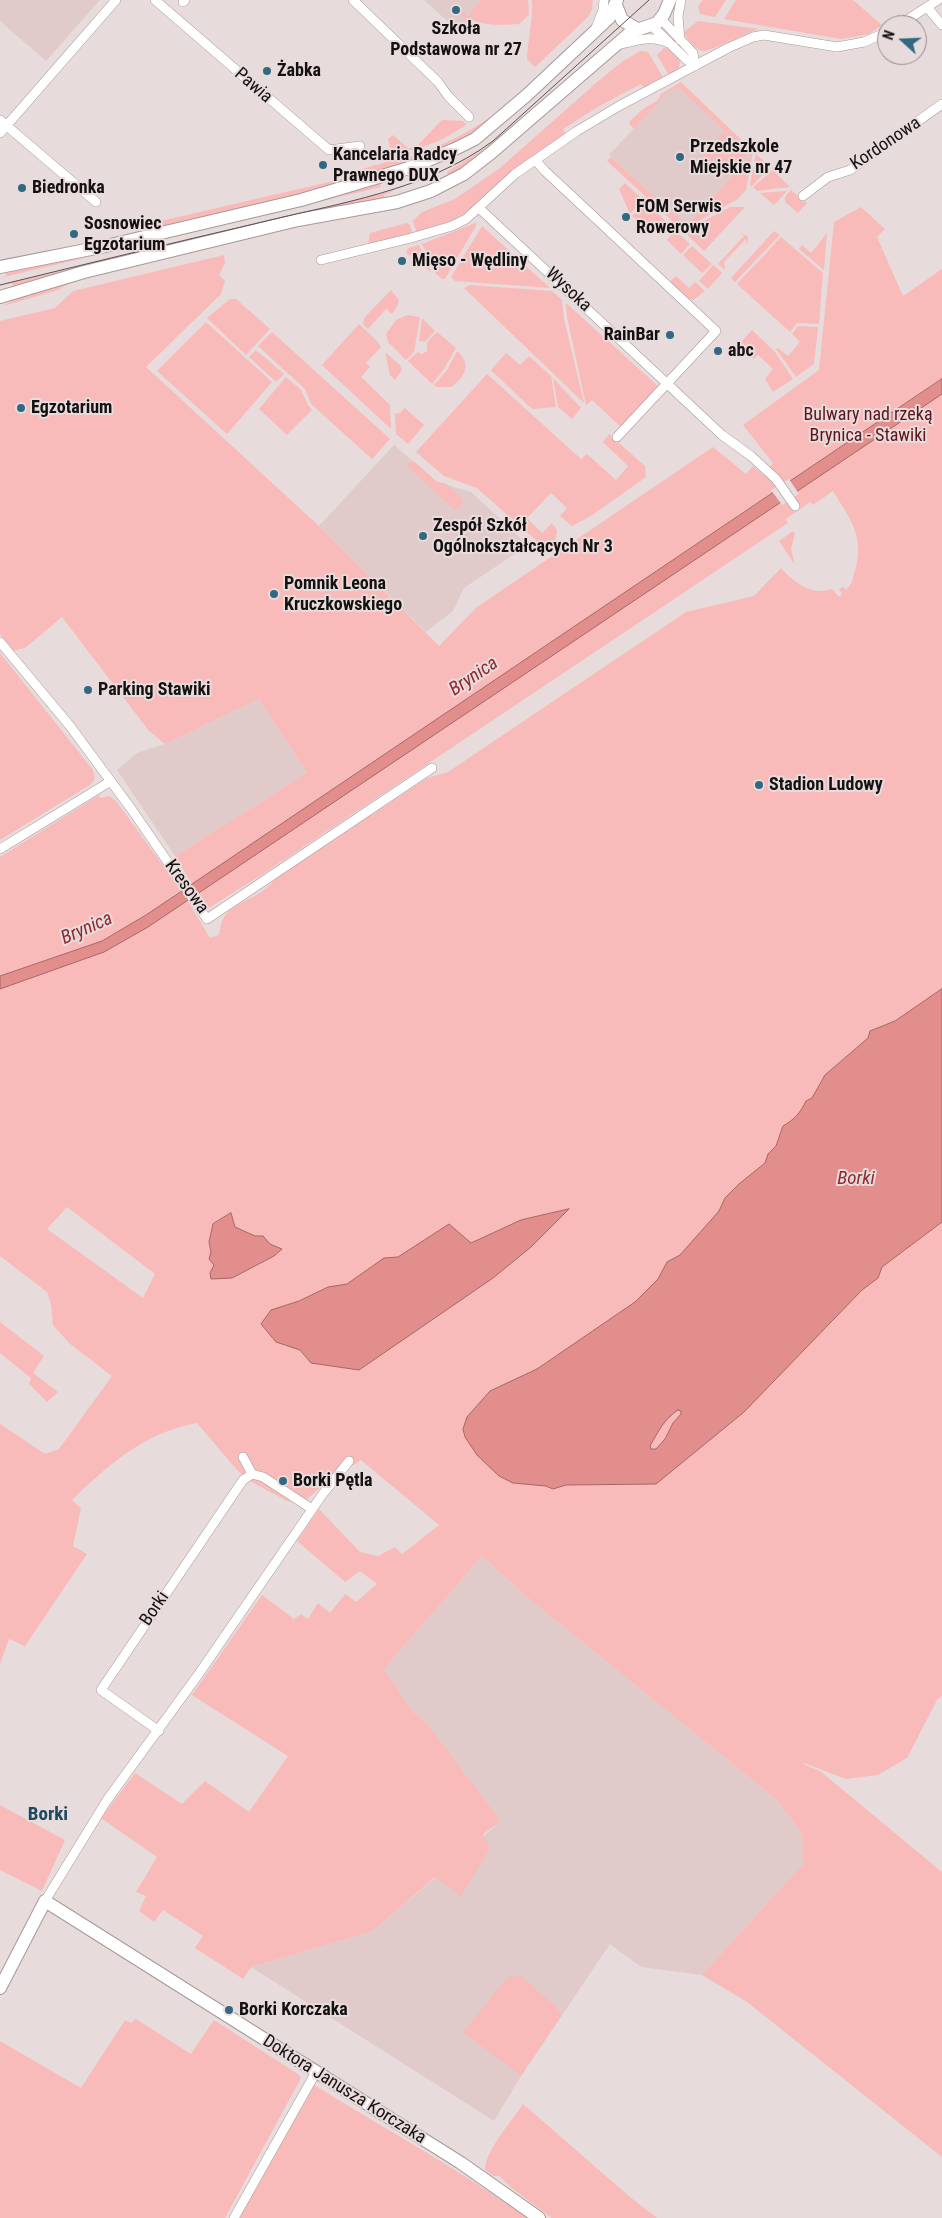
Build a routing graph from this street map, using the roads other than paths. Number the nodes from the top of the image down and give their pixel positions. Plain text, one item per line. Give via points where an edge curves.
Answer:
1 (116, 0) edge
2 (154, 0) edge
3 (353, 0) edge
4 (681, 0) edge
5 (938, 0) edge
6 (612, 2) edge
7 (927, 7) junction
8 (662, 10) edge
9 (915, 15) edge
10 (942, 25) edge
11 (637, 29) junction
12 (877, 36) edge
13 (680, 40) junction
14 (671, 44) junction
15 (613, 46) junction
16 (695, 66) junction
17 (942, 104) edge
18 (469, 117) dead end
19 (2, 127) edge
20 (360, 146) dead end
21 (536, 160) junction
22 (803, 196) dead end
23 (96, 202) dead end
24 (479, 208) junction
25 (321, 260) dead end
26 (0, 267) edge
27 (0, 297) edge
28 (668, 383) junction
29 (617, 437) dead end
30 (794, 506) dead end
31 (0, 642) edge
32 (432, 768) dead end
33 (111, 782) junction
34 (0, 849) edge
35 (243, 1457) dead end
36 (349, 1461) dead end
37 (252, 1474) junction
38 (312, 1509) junction
39 (159, 1731) junction
40 (46, 1901) junction
41 (0, 1988) edge
42 (316, 2072) junction
43 (234, 2218) edge
44 (539, 2218) edge

1 - 19 street
2 - 20 street, Pawia via 329,150
3 - 18 street via 438,82
4 - 13 street via 678,16
5 - 7 street
6 - 11 main road via 622,20
6 - 26 main road via 612,15 527,95 475,139 436,157 301,200 106,246
7 - 9 street
7 - 10 street
8 - 11 main road
8 - 13 street
8 - 14 street
11 - 15 main road
12 - 16 street via 837,46 764,34 740,42
13 - 16 street via 693,53
14 - 15 street via 640,38
14 - 16 street
15 - 27 main road via 491,153 464,174 431,191 397,202 298,220 90,270
16 - 21 street via 577,131
17 - 22 street, Kordonowa via 850,170 828,177
19 - 23 street
21 - 24 street via 515,174
21 - 28 street via 716,331
24 - 25 street via 452,226
24 - 28 street, Wysoka
28 - 29 street
28 - 30 street, Wysoka via 722,435 776,479
31 - 33 street, Kresowa via 70,726
32 - 33 street, Kresowa via 207,919
33 - 34 street
35 - 37 street
36 - 38 street
37 - 38 street via 263,1477
37 - 39 street, Borki via 243,1480 101,1690
38 - 39 street
39 - 40 street via 97,1815
40 - 41 main road
40 - 42 main road, Doktora Janusza Korczaka
42 - 43 street
42 - 44 main road, Doktora Janusza Korczaka via 467,2167

